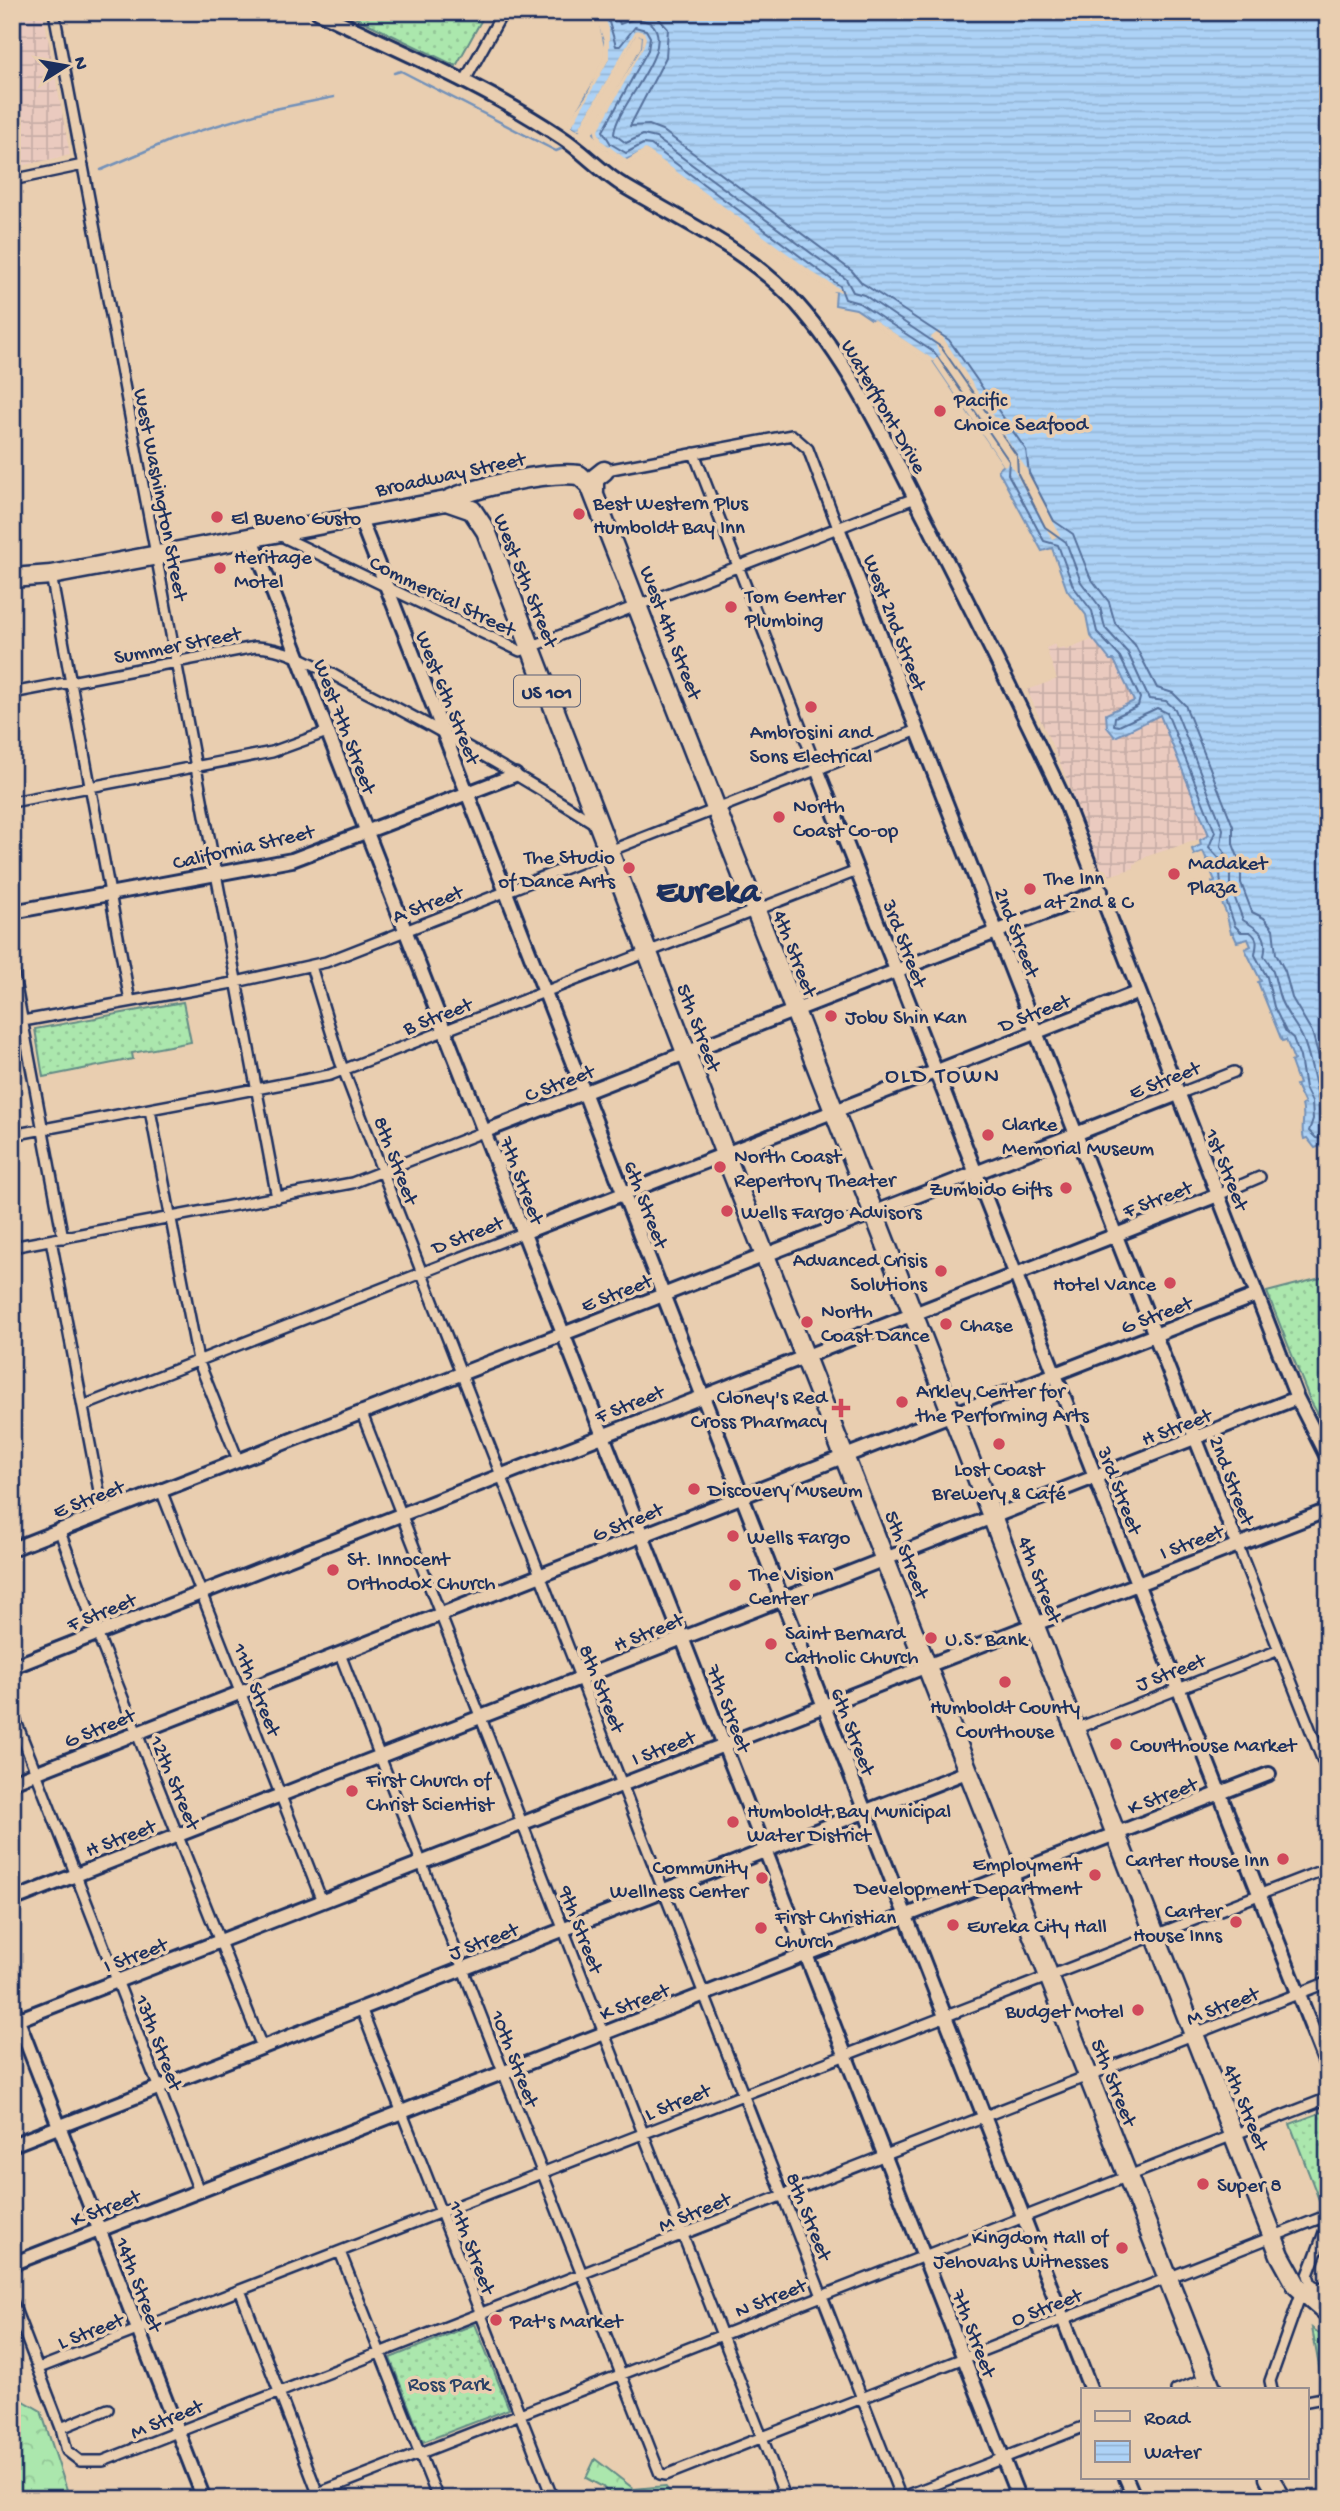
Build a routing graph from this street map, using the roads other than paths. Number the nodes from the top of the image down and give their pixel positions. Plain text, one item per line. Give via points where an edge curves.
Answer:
1 (54, 12) edge
2 (318, 12) edge
3 (503, 12) edge
4 (464, 82) junction
5 (83, 165) junction
6 (12, 180) edge
7 (694, 453) junction
8 (604, 471) junction
9 (579, 475) junction
10 (511, 484) junction
11 (594, 492) junction
12 (915, 498) junction
13 (446, 500) junction
14 (359, 516) junction
15 (483, 524) junction
16 (838, 528) junction
17 (274, 532) junction
18 (251, 536) junction
19 (156, 555) junction
20 (738, 567) junction
21 (51, 575) junction
22 (12, 578) edge
23 (386, 588) junction
24 (638, 607) junction
25 (531, 648) junction
26 (299, 658) junction
27 (176, 662) junction
28 (70, 682) junction
29 (12, 693) edge
30 (918, 730) junction
31 (327, 732) junction
32 (442, 732) junction
33 (196, 768) junction
34 (817, 769) junction
35 (514, 775) junction
36 (90, 787) junction
37 (466, 794) junction
38 (12, 802) edge
39 (715, 809) junction
40 (598, 826) junction
41 (366, 832) junction
42 (608, 852) junction
43 (857, 871) junction
44 (216, 874) junction
45 (1101, 891) junction
46 (504, 892) junction
47 (110, 894) junction
48 (756, 910) junction
49 (12, 912) edge
50 (404, 931) junction
51 (996, 931) junction
52 (648, 952) junction
53 (12, 965) edge
54 (312, 966) junction
55 (896, 970) junction
56 (236, 982) junction
57 (544, 992) junction
58 (1139, 992) junction
59 (130, 1002) junction
60 (794, 1010) junction
61 (23, 1021) junction
62 (12, 1023) edge
63 (443, 1031) junction
64 (1036, 1032) junction
65 (686, 1053) junction
66 (344, 1070) junction
67 (936, 1071) junction
68 (1234, 1072) dead end
69 (256, 1089) junction
70 (583, 1093) junction
71 (1178, 1094) junction
72 (150, 1110) junction
73 (835, 1111) junction
74 (43, 1129) junction
75 (483, 1132) junction
76 (1076, 1133) junction
77 (12, 1135) edge
78 (725, 1154) junction
79 (383, 1172) junction
80 (976, 1172) junction
81 (1260, 1177) dead end
82 (623, 1194) junction
83 (1218, 1195) junction
84 (277, 1198) junction
85 (874, 1212) junction
86 (170, 1218) junction
87 (523, 1233) junction
88 (1116, 1234) junction
89 (63, 1238) junction
90 (51, 1240) junction
91 (12, 1247) edge
92 (767, 1254) junction
93 (422, 1273) junction
94 (1015, 1273) junction
95 (662, 1294) junction
96 (1257, 1295) junction
97 (911, 1313) junction
98 (562, 1334) junction
99 (1155, 1335) junction
100 (806, 1354) junction
101 (198, 1360) junction
102 (461, 1374) junction
103 (1055, 1374) junction
104 (702, 1395) junction
105 (1297, 1398) junction
106 (83, 1405) junction
107 (361, 1411) junction
108 (951, 1414) junction
109 (602, 1434) junction
110 (1196, 1438) junction
111 (845, 1455) junction
112 (1328, 1459) edge
113 (238, 1460) junction
114 (501, 1474) junction
115 (1095, 1477) junction
116 (160, 1490) junction
117 (741, 1497) junction
118 (1328, 1510) edge
119 (103, 1512) junction
120 (401, 1513) junction
121 (992, 1517) junction
122 (60, 1529) junction
123 (641, 1536) junction
124 (1237, 1544) junction
125 (12, 1549) edge
126 (886, 1558) junction
127 (541, 1576) junction
128 (1137, 1583) junction
129 (201, 1592) junction
130 (782, 1599) junction
131 (440, 1614) junction
132 (1034, 1623) junction
133 (97, 1633) junction
134 (682, 1638) junction
135 (1279, 1650) junction
136 (340, 1654) junction
137 (927, 1665) junction
138 (12, 1667) edge
139 (580, 1679) junction
140 (1178, 1689) junction
141 (240, 1693) junction
142 (823, 1705) junction
143 (12, 1711) edge
144 (481, 1718) junction
145 (1075, 1729) junction
146 (137, 1733) junction
147 (723, 1744) junction
148 (379, 1758) junction
149 (969, 1771) junction
150 (36, 1773) junction
151 (1269, 1774) dead end
152 (1328, 1774) edge
153 (12, 1782) edge
154 (623, 1784) junction
155 (1220, 1793) junction
156 (280, 1796) junction
157 (865, 1811) junction
158 (522, 1823) junction
159 (1117, 1833) junction
160 (179, 1835) junction
161 (765, 1851) junction
162 (420, 1863) junction
163 (1328, 1868) edge
164 (77, 1875) junction
165 (1009, 1875) junction
166 (664, 1890) junction
167 (1259, 1893) junction
168 (12, 1900) edge
169 (322, 1901) junction
170 (905, 1915) junction
171 (564, 1929) junction
172 (1155, 1933) junction
173 (220, 1941) junction
174 (806, 1953) junction
175 (462, 1969) junction
176 (1048, 1975) junction
177 (118, 1982) junction
178 (1328, 1982) edge
179 (704, 1994) junction
180 (1298, 1994) junction
181 (12, 2005) edge
182 (361, 2008) junction
183 (944, 2015) junction
184 (15, 2021) edge
185 (604, 2033) junction
186 (1194, 2035) junction
187 (262, 2047) junction
188 (846, 2054) junction
189 (1328, 2069) edge
190 (503, 2072) junction
191 (1088, 2076) junction
192 (159, 2088) junction
193 (743, 2094) junction
194 (1328, 2098) edge
195 (401, 2112) junction
196 (983, 2117) junction
197 (58, 2127) junction
198 (643, 2133) junction
199 (1234, 2135) junction
200 (12, 2145) edge
201 (885, 2155) junction
202 (542, 2173) junction
203 (1128, 2177) junction
204 (199, 2191) junction
205 (783, 2195) junction
206 (440, 2212) junction
207 (1328, 2215) edge
208 (1024, 2217) junction
209 (1328, 2222) edge
210 (98, 2230) junction
211 (683, 2235) junction
212 (1273, 2235) junction
213 (340, 2252) junction
214 (924, 2256) junction
215 (12, 2264) edge
216 (581, 2274) junction
217 (1167, 2277) junction
218 (1328, 2287) edge
219 (1306, 2288) junction
220 (240, 2290) junction
221 (823, 2295) junction
222 (12, 2301) edge
223 (1328, 2313) edge
224 (480, 2314) junction
225 (1063, 2319) junction
226 (138, 2330) junction
227 (722, 2335) junction
228 (379, 2353) junction
229 (964, 2357) junction
230 (39, 2368) junction
231 (621, 2375) junction
232 (1210, 2384) edge
233 (1090, 2388) edge
234 (1187, 2388) edge
235 (1272, 2388) edge
236 (279, 2392) junction
237 (862, 2397) junction
238 (1328, 2397) edge
239 (1308, 2402) edge
240 (108, 2409) dead end
241 (519, 2416) junction
242 (61, 2428) junction
243 (1081, 2428) edge
244 (177, 2432) junction
245 (761, 2436) junction
246 (419, 2453) junction
247 (1003, 2458) junction
248 (660, 2474) joint
249 (1127, 2480) edge
250 (1270, 2480) edge
251 (319, 2496) edge
252 (900, 2498) edge
253 (204, 2499) edge
254 (303, 2499) edge
255 (438, 2499) edge
256 (553, 2499) edge
257 (786, 2499) edge
258 (1019, 2499) edge
259 (1135, 2499) edge
260 (1282, 2499) edge

1 - 5 street, West Washington Street
2 - 4 street, Waterfront Drive
3 - 4 street
4 - 12 street, Waterfront Drive via 562,137 614,179 703,229 776,284 835,352
5 - 6 street
5 - 19 street, West Washington Street
7 - 8 street, Broadway Street
7 - 16 street, Broadway Street via 786,434 797,437 808,449
7 - 20 street
8 - 9 street, Broadway Street
8 - 11 highway via 594,479
9 - 10 highway, Broadway Street via 557,474
9 - 11 highway, West 4th Street
10 - 13 highway, Broadway Street
10 - 15 highway via 481,502
11 - 24 highway, West 4th Street
12 - 16 street, Commercial Street
12 - 45 street, Waterfront Drive via 1025,715
13 - 14 highway, Broadway Street
13 - 15 highway, West 5th Street via 472,510
14 - 17 highway, Broadway Street
14 - 23 street, West 6th Street
15 - 25 highway, West 5th Street / US 101
16 - 20 street, Commercial Street
16 - 30 street, West 2nd Street
17 - 18 highway, Broadway Street
17 - 23 street, Commercial Street
18 - 19 highway, Broadway Street
18 - 26 street, West 7th Street
19 - 21 highway, Broadway Street
19 - 27 street, West Washington Street
20 - 24 street, Commercial Street
20 - 34 street
21 - 22 highway, Broadway Street
21 - 28 street
23 - 25 street, Commercial Street via 516,650
23 - 32 street, West 6th Street
24 - 25 street, Commercial Street
24 - 39 highway, West 4th Street
25 - 40 highway, West 5th Street / US 101
26 - 27 street, Summer Street via 255,647
26 - 31 street, West 7th Street
26 - 32 street, Summer Street
27 - 28 street, Summer Street
27 - 33 street, West Washington Street
28 - 29 street, Summer Street
28 - 36 street
30 - 34 street, A Street
30 - 51 street, 2nd Street
31 - 33 street via 272,752
31 - 41 street, West 7th Street
32 - 35 street, Summer Street
32 - 37 street, West 6th Street
33 - 36 street
33 - 44 street, West Washington Street
34 - 39 street, A Street
34 - 43 street, 3rd Street
35 - 37 street, California Street
35 - 40 street, Summer Street
36 - 38 street
36 - 47 street
37 - 41 street, California Street
37 - 46 street, West 6th Street
39 - 42 street, A Street
39 - 48 highway, 4th Street
40 - 42 highway, West 5th Street / US 101
41 - 44 street, California Street via 292,860
41 - 50 street, West 7th Street
42 - 46 street, A Street
42 - 52 highway, 5th Street / US 101
43 - 48 street, B Street
43 - 55 street, 3rd Street
44 - 47 street, California Street
44 - 56 street, West Washington Street
45 - 51 street, C Street
45 - 58 street, 1st Street
46 - 50 street, A Street
46 - 57 street, 6th Street
47 - 49 street, California Street
47 - 59 street
48 - 52 street, B Street
48 - 60 highway, 4th Street
50 - 54 street, A Street
50 - 63 street, 7th Street
51 - 55 street, C Street
51 - 64 street, 2nd Street
52 - 57 street, B Street
52 - 65 highway, 5th Street / US 101
53 - 61 street
54 - 56 street, A Street
54 - 66 street, 8th Street
55 - 60 street, C Street
55 - 67 street, 3rd Street
56 - 59 street, A Street
56 - 69 street, West Washington Street
57 - 63 street, B Street
57 - 70 street, 6th Street
58 - 64 street, D Street
58 - 71 street, 1st Street
59 - 61 street, A Street
60 - 65 street, C Street
60 - 73 highway, 4th Street
61 - 62 street, A Street
61 - 74 street
63 - 66 street, B Street
63 - 75 street, 7th Street
64 - 67 street, D Street
64 - 76 street, 2nd Street
65 - 70 street, C Street
65 - 78 highway, 5th Street / US 101
66 - 69 street, B Street
66 - 79 street, 8th Street
67 - 73 street, D Street
67 - 80 street, 3rd Street
68 - 71 street, E Street
69 - 72 street, B Street
69 - 84 street, West Washington Street
70 - 75 street, C Street
70 - 82 street, 6th Street
71 - 76 street, E Street
71 - 83 street, 1st Street
72 - 74 street, B Street
72 - 86 street
73 - 78 street, D Street
73 - 85 highway, 4th Street
74 - 77 street, B Street
74 - 89 street
75 - 79 street, C Street
75 - 87 street, 7th Street
76 - 80 street, E Street
76 - 88 street, 2nd Street
78 - 82 street, D Street
78 - 92 highway, 5th Street / US 101
79 - 84 street, C Street via 352,1184
79 - 93 street, 8th Street
80 - 85 street, E Street
80 - 94 street, 3rd Street
81 - 83 street, F Street
82 - 87 street, D Street
82 - 95 street, 6th Street
83 - 88 street, F Street
83 - 96 street, 1st Street
84 - 86 street, C Street
85 - 92 street, E Street
85 - 97 highway, 4th Street
86 - 89 street, C Street
86 - 101 street
87 - 93 street, D Street
87 - 98 street, 7th Street
88 - 94 street, F Street
88 - 99 street, 2nd Street
89 - 90 street, C Street
90 - 91 street, C Street
90 - 106 street
92 - 95 street, E Street
92 - 100 highway, 5th Street / US 101
93 - 101 street, D Street
93 - 102 street, 8th Street
94 - 97 street, F Street
94 - 103 street, 3rd Street
95 - 98 street, E Street
95 - 104 street, 6th Street
96 - 99 street, G Street
96 - 105 street, 1st Street
97 - 100 street, F Street
97 - 108 highway, 4th Street
98 - 102 street, E Street
98 - 109 street, 7th Street
99 - 103 street, G Street
99 - 110 street, 2nd Street
100 - 104 street, F Street
100 - 111 highway, 5th Street / US 101
101 - 106 street, D Street
101 - 113 street
102 - 107 street, E Street
102 - 114 street, 8th Street
103 - 108 street, G Street
103 - 115 street, 3rd Street
104 - 109 street, F Street
104 - 117 street, 6th Street
105 - 110 street, H Street
105 - 112 street, 1st Street
106 - 119 street
107 - 113 street, E Street
107 - 120 street, 9th Street
108 - 111 street, G Street
108 - 121 highway, 4th Street
109 - 114 street, F Street
109 - 123 street, 7th Street
110 - 115 street, H Street
110 - 124 street, 2nd Street
111 - 117 street, G Street
111 - 126 highway, 5th Street / US 101
113 - 116 street, E Street
114 - 120 street, F Street
114 - 127 street, 8th Street
115 - 121 street, H Street
115 - 128 street, 3rd Street
116 - 119 street, E Street
116 - 129 street, 11th Street
117 - 123 street, G Street
117 - 130 street, 6th Street
118 - 124 street, I Street
119 - 122 street, E Street
120 - 129 street, F Street
120 - 131 street, 9th Street
121 - 126 street, H Street
121 - 132 highway, 4th Street
122 - 125 street, E Street
122 - 133 street, 12th Street
123 - 127 street, G Street
123 - 134 street, 7th Street
124 - 128 street, I Street
124 - 135 street, 2nd Street
126 - 130 street, H Street
126 - 137 highway, 5th Street / US 101
127 - 131 street, G Street
127 - 139 street, 8th Street
128 - 132 street, I Street
128 - 140 street, 3rd Street
129 - 133 street, F Street
129 - 141 street, 11th Street
130 - 134 street, H Street
130 - 142 street, 6th Street
131 - 136 street, G Street
131 - 144 street, 9th Street
132 - 137 street, I Street
132 - 145 highway, 4th Street
133 - 138 street, F Street
133 - 146 street, 12th Street
134 - 139 street, H Street
134 - 147 street, 7th Street
135 - 140 street, J Street
135 - 152 street, 2nd Street
136 - 141 street, G Street
136 - 148 street, 10th Street
137 - 142 street, I Street
137 - 149 highway, 5th Street / US 101
139 - 144 street, H Street
139 - 154 street, 8th Street
140 - 145 street, J Street
140 - 155 street, 3rd Street
141 - 146 street, G Street
141 - 156 street, 11th Street
142 - 147 street, I Street
142 - 157 street, 6th Street
143 - 150 street, 13th Street
144 - 148 street, H Street
144 - 158 street, 9th Street
145 - 159 highway, 4th Street
146 - 150 street, G Street
146 - 160 street, 12th Street
147 - 154 street, I Street
147 - 161 street, 7th Street
148 - 156 street, H Street
148 - 162 street, 10th Street
149 - 157 street, J Street
149 - 165 highway, 5th Street / US 101
150 - 153 street, G Street
150 - 164 street, 13th Street
151 - 155 street, K Street
154 - 158 street, I Street
154 - 166 street, 8th Street
155 - 159 street, K Street
155 - 167 street, 3rd Street
156 - 160 street, H Street
156 - 169 street, 11th Street
157 - 161 street, J Street
157 - 170 street, 6th Street
158 - 162 street, I Street
158 - 171 street, 9th Street
159 - 165 street, K Street
159 - 172 highway, 4th Street
160 - 164 street, H Street
160 - 173 street, 12th Street
161 - 166 street, J Street
161 - 174 street, 7th Street
162 - 169 street, I Street
162 - 175 street, 10th Street
163 - 167 street, L Street
164 - 168 street, H Street
164 - 177 street, 13th Street
165 - 170 street, K Street
165 - 176 highway, 5th Street / US 101
166 - 171 street, J Street
166 - 179 street, 8th Street
167 - 172 street, L Street
167 - 180 street, 3rd Street
169 - 173 street, I Street
170 - 174 street, K Street
170 - 183 street, 6th Street
171 - 175 street, J Street
171 - 185 street, 9th Street
172 - 176 street, L Street
172 - 186 highway, 4th Street
173 - 177 street, I Street
173 - 187 street, 12th Street
174 - 179 street, K Street
174 - 188 street, 7th Street
175 - 182 street, J Street
175 - 190 street, 10th Street
176 - 183 street, L Street
176 - 191 highway, 5th Street / US 101
177 - 184 street, I Street
177 - 192 street, 13th Street
178 - 180 street, M Street
179 - 185 street, K Street
179 - 193 street, 8th Street
180 - 186 street, M Street
180 - 189 street, 3rd Street
181 - 184 street, 14th Street
182 - 187 street, J Street
182 - 195 street, 11th Street
183 - 188 street, L Street
183 - 196 street, 6th Street
184 - 197 street, 14th Street
185 - 190 street, K Street
185 - 198 street, 9th Street
186 - 191 street, M Street
186 - 199 highway, 4th Street
187 - 192 street, J Street
188 - 193 street, L Street
188 - 201 street, 7th Street
190 - 195 street, K Street
190 - 202 street, 10th Street
191 - 196 street, M Street
191 - 203 highway, 5th Street / US 101
192 - 197 street, J Street
192 - 204 street, 13th Street
193 - 198 street, L Street
193 - 205 street, 8th Street
194 - 199 street, N Street
195 - 204 street, K Street
195 - 206 street, 11th Street
196 - 201 street, M Street
196 - 208 street, 6th Street
197 - 200 street, J Street
197 - 210 street, 14th Street
198 - 202 street, L Street
198 - 211 street, 9th Street
199 - 203 street, N Street
199 - 212 highway, 4th Street
201 - 205 street, M Street
201 - 214 street, 7th Street
202 - 206 street, L Street
202 - 216 street, 10th Street
203 - 208 street, N Street
203 - 217 highway, 5th Street / US 101
204 - 210 street, K Street
205 - 211 street, M Street
205 - 221 street, 8th Street
206 - 213 street, L Street
206 - 224 street, 11th Street
207 - 212 street, O Street
208 - 214 street, N Street
208 - 225 street, 6th Street
209 - 219 street
210 - 215 street, K Street
210 - 226 street, 14th Street
211 - 216 street, M Street
211 - 227 street, 9th Street
212 - 217 street, O Street
212 - 219 highway, 4th Street via 1287,2271
213 - 220 street, L Street
213 - 228 street
214 - 221 street, N Street
214 - 229 street, 7th Street
216 - 224 street, M Street
216 - 231 street, 10th Street
217 - 225 street, O Street
217 - 232 highway, 5th Street / US 101
218 - 219 street
219 - 223 highway, 4th Street
219 - 235 street via 1270,2381
220 - 226 street, L Street
220 - 236 street
221 - 227 street, N Street
221 - 237 street, 8th Street
222 - 230 street
224 - 228 street, M Street
224 - 241 street, 11th Street
225 - 229 street, O Street
225 - 233 street, 6th Street
226 - 230 street, L Street
226 - 244 street, 14th Street
227 - 231 street, N Street
227 - 245 street, 9th Street
228 - 236 street, M Street
228 - 246 street
229 - 237 street, O Street
229 - 247 street, 7th Street
230 - 242 street
231 - 241 street, N Street
231 - 248 street, 10th Street
232 - 234 street
236 - 244 street, M Street
236 - 251 street
237 - 245 street, O Street
237 - 252 street, 8th Street
238 - 239 street
240 - 242 street
241 - 246 street, N Street
241 - 256 street, 11th Street
242 - 244 street, M Street via 63,2444 72,2458 88,2462 103,2461
243 - 247 street
244 - 253 street, 14th Street
245 - 248 street, O Street
245 - 257 street, 9th Street
246 - 251 street, N Street
246 - 255 street
247 - 252 street
247 - 258 street, 7th Street
249 - 259 street
250 - 260 highway
251 - 254 street, N Street

